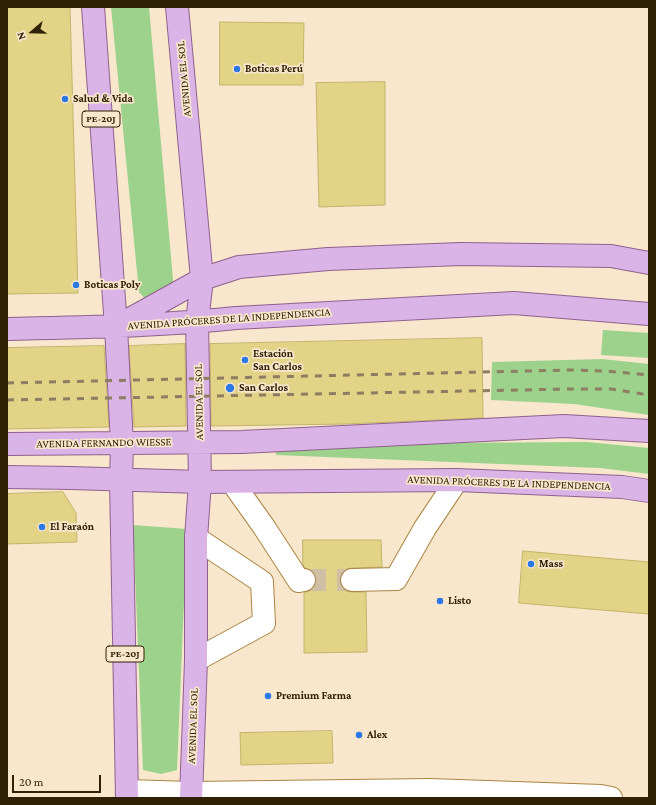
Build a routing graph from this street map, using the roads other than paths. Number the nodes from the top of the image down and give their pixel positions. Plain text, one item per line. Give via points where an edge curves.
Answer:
1 (93, 7) edge
2 (177, 7) edge
3 (649, 263) edge
4 (202, 279) junction
5 (649, 314) edge
6 (197, 322) junction
7 (116, 327) junction
8 (7, 329) edge
9 (649, 431) edge
10 (200, 442) junction
11 (7, 444) edge
12 (122, 444) junction
13 (7, 477) edge
14 (121, 480) junction
15 (457, 480) junction
16 (200, 482) junction
17 (232, 482) junction
18 (649, 491) edge
19 (196, 538) junction
20 (352, 580) tunnel mouth
21 (262, 582) junction
22 (196, 660) junction
23 (128, 794) edge
24 (430, 794) edge
25 (191, 795) edge
26 (605, 797) edge

1 - 7 main road, PE-20J
2 - 4 main road, AVENIDA EL SOL
3 - 4 main road, AVENIDA PRÓCERES DE LA INDEPENDENCIA via 611,256 461,254 336,258 239,267
4 - 6 main road, AVENIDA EL SOL
4 - 7 main road, AVENIDA PRÓCERES DE LA INDEPENDENCIA
5 - 6 main road, AVENIDA PRÓCERES DE LA INDEPENDENCIA via 514,303
6 - 7 main road, AVENIDA PRÓCERES DE LA INDEPENDENCIA
6 - 10 main road, AVENIDA EL SOL
7 - 8 main road
7 - 12 main road, PE-20J
9 - 10 main road via 564,426
10 - 12 main road, AVENIDA FERNANDO WIESSE
10 - 16 main road, AVENIDA EL SOL
11 - 12 main road, AVENIDA FERNANDO WIESSE
12 - 14 main road, PE-20J
13 - 14 main road
14 - 16 main road
14 - 23 main road, PE-20J
15 - 17 main road, AVENIDA PRÓCERES DE LA INDEPENDENCIA
15 - 18 main road, AVENIDA PRÓCERES DE LA INDEPENDENCIA via 622,487
15 - 20 street via 425,528 396,579
16 - 17 main road, AVENIDA PRÓCERES DE LA INDEPENDENCIA
16 - 19 main road, AVENIDA EL SOL
17 - 21 street via 301,580
19 - 21 street
19 - 22 main road, AVENIDA EL SOL
21 - 22 street via 264,623
22 - 25 main road, AVENIDA EL SOL
23 - 25 street
24 - 25 street
24 - 26 street

